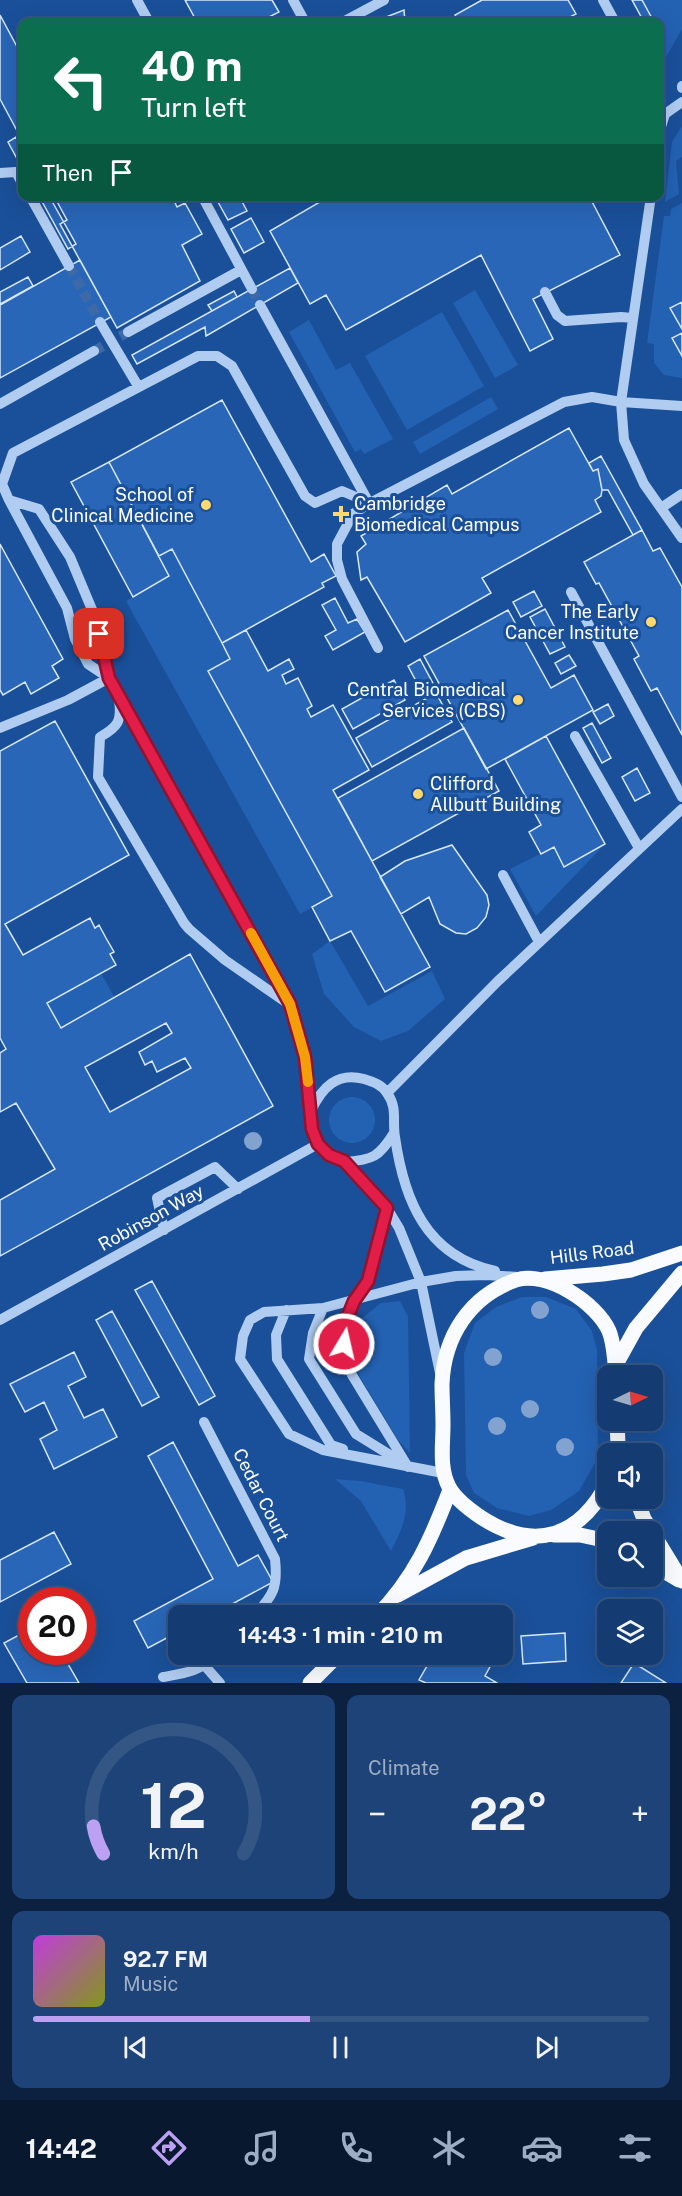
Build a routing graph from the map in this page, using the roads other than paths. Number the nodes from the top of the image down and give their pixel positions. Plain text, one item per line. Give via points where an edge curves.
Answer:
1 (137, 0) edge
2 (293, 0) edge
3 (384, 0) edge
4 (603, 0) edge
5 (146, 18) edge
6 (303, 18) edge
7 (350, 18) edge
8 (613, 18) edge
9 (682, 102) edge
10 (664, 109) edge
11 (0, 173) edge
12 (18, 176) edge
13 (33, 201) edge
14 (205, 201) edge
15 (650, 201) edge
16 (69, 266) tunnel mouth
17 (241, 270) junction
18 (252, 289) tunnel mouth
19 (545, 292) dead end
20 (260, 305) tunnel mouth
21 (633, 318) junction
22 (100, 322) tunnel mouth
23 (128, 332) tunnel mouth
24 (94, 351) tunnel mouth
25 (138, 386) junction
26 (621, 402) junction
27 (0, 404) edge
28 (682, 406) edge
29 (1, 483) edge
30 (682, 494) edge
31 (9, 500) junction
32 (369, 503) junction
33 (661, 508) junction
34 (682, 538) edge
35 (571, 592) dead end
36 (378, 648) dead end
37 (109, 678) junction
38 (119, 694) junction
39 (0, 728) edge
40 (575, 736) dead end
41 (682, 797) edge
42 (682, 808) edge
43 (639, 848) junction
44 (503, 874) dead end
45 (539, 942) junction
46 (290, 1004) junction
47 (387, 1093) junction
48 (311, 1111) junction
49 (394, 1133) junction
50 (318, 1144) junction
51 (344, 1161) junction
52 (238, 1189) junction
53 (387, 1208) junction
54 (164, 1230) junction
55 (682, 1253) edge
56 (682, 1273) edge
57 (524, 1277) junction
58 (542, 1279) junction
59 (421, 1282) junction
60 (354, 1301) junction
61 (323, 1308) junction
62 (286, 1310) junction
63 (0, 1320) edge
64 (614, 1365) edge
65 (618, 1365) edge
66 (442, 1383) junction
67 (204, 1422) dead end
68 (408, 1467) junction
69 (442, 1473) junction
70 (450, 1490) junction
71 (597, 1499) edge
72 (552, 1535) junction
73 (534, 1538) junction
74 (597, 1539) edge
75 (663, 1550) edge
76 (663, 1571) edge
77 (682, 1582) edge
78 (398, 1595) junction
79 (264, 1605) edge
80 (388, 1605) edge
81 (328, 1665) edge
82 (205, 1666) joint
83 (163, 1677) dead end
84 (220, 1683) edge
85 (310, 1683) edge

1 - 5 street
2 - 6 street
3 - 7 street
4 - 8 street
9 - 10 street
11 - 12 street via 16,172
13 - 16 street
14 - 17 street
15 - 21 street
17 - 18 street
17 - 23 street
19 - 21 street via 557,315 565,321
20 - 32 street
21 - 26 street
22 - 25 street
24 - 27 street
25 - 29 street via 14,453
25 - 32 street via 198,356 218,356 232,366 304,496 315,503 342,491
26 - 28 street
26 - 32 street via 592,397 564,402
26 - 33 street via 624,440 644,484
29 - 31 street
30 - 33 street
31 - 37 street via 67,608 75,639 88,664
31 - 37 street via 39,510 70,557 93,612
32 - 36 street via 353,514 337,544 337,560 342,579
33 - 34 street
35 - 41 street
37 - 38 street
37 - 39 street
38 - 46 street
38 - 46 street via 121,715 113,729 100,737 98,777 189,929 225,960
40 - 43 street
42 - 43 street
43 - 45 street
44 - 45 street
45 - 47 street
46 - 48 street via 305,1057
47 - 48 street via 372,1081 340,1079 319,1094
47 - 49 street via 396,1116
48 - 50 street
49 - 51 street via 383,1151 365,1161
49 - 57 street via 400,1175 424,1227 463,1260
50 - 51 street via 329,1155
50 - 52 street, Robinson Way
51 - 53 street
52 - 54 street, Robinson Way
52 - 54 street via 215,1167 157,1198
53 - 59 street
53 - 60 street via 368,1281
54 - 63 street, Robinson Way
55 - 58 main road, Hills Road via 631,1270
56 - 65 main road via 636,1328
57 - 58 main road
57 - 59 street via 456,1276
57 - 66 main road via 499,1286 474,1305 454,1330
58 - 64 main road via 581,1299 602,1319 610,1332
59 - 60 street
59 - 66 street
60 - 61 street
60 - 68 street via 343,1328 345,1360
61 - 62 street
61 - 68 street via 313,1333 309,1359 356,1434
62 - 68 street via 276,1335 278,1359 331,1445
62 - 68 street via 264,1312 250,1320 240,1359 289,1434 323,1450
66 - 69 main road
67 - 79 street, Cedar Court via 275,1559 277,1581
68 - 69 street
69 - 70 main road
70 - 73 main road via 486,1520
70 - 78 main road via 425,1550
71 - 72 main road via 589,1512
72 - 73 main road
72 - 74 main road
73 - 78 main road via 466,1558
75 - 77 main road
76 - 77 main road
78 - 80 main road
81 - 85 main road
82 - 83 street
82 - 84 street

